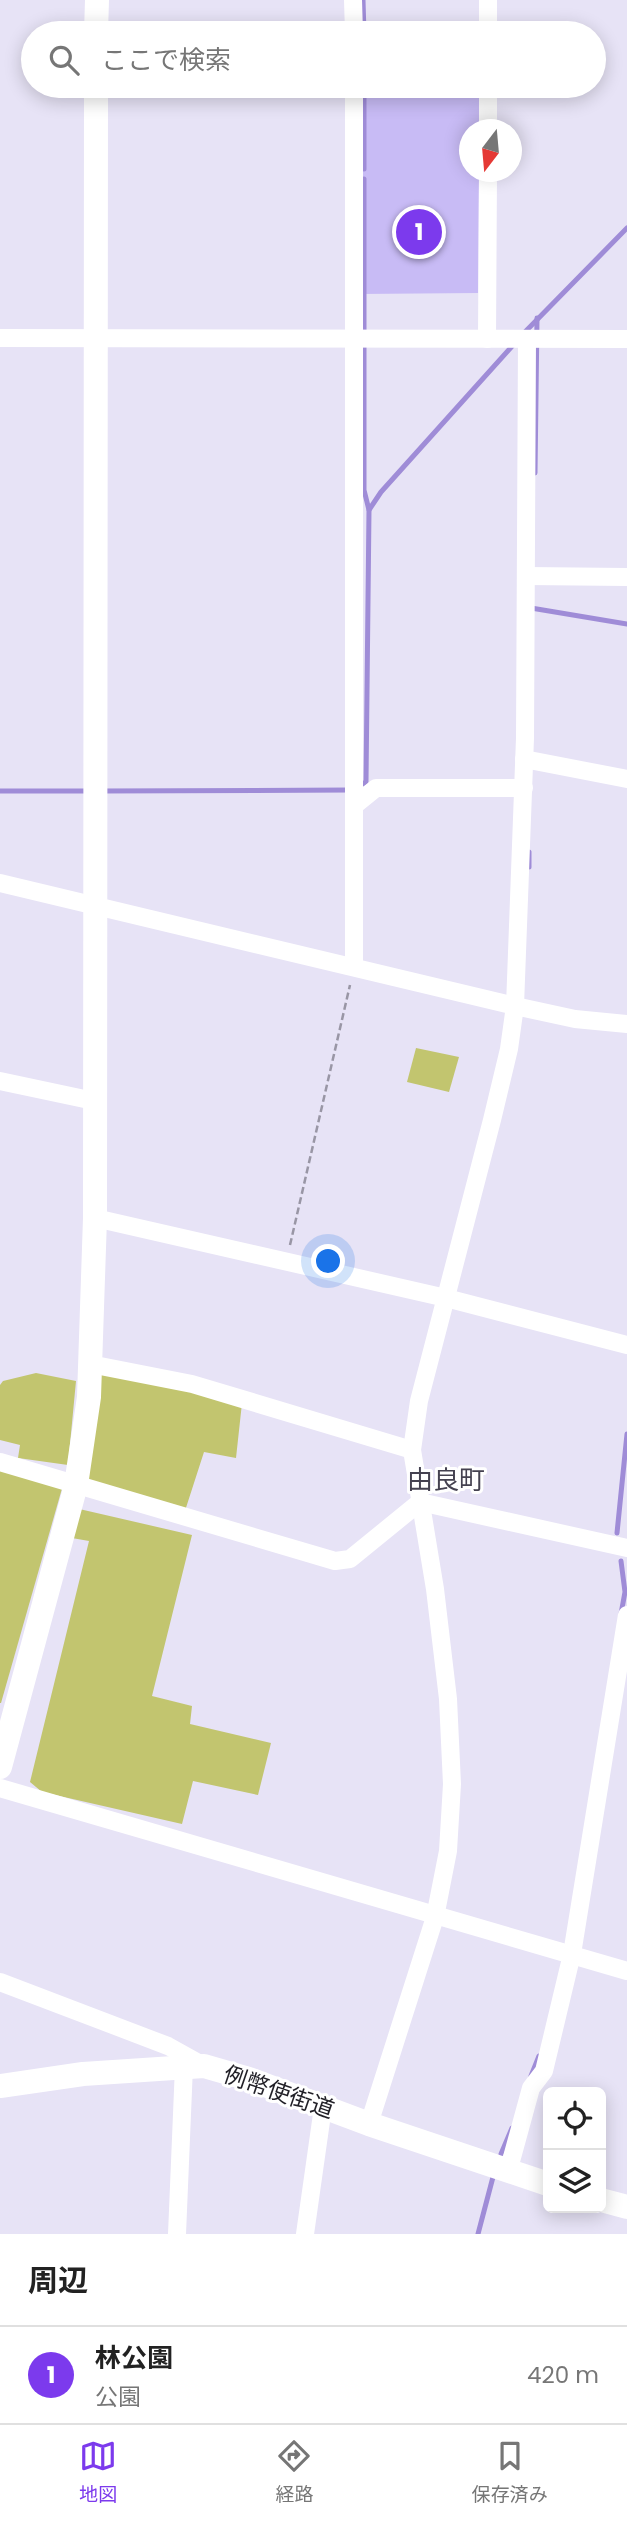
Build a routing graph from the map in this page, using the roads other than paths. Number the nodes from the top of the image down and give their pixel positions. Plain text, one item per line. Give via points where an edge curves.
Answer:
1 (97, 0) edge
2 (354, 0) edge
3 (488, 0) edge
4 (96, 21) edge
5 (354, 21) edge
6 (488, 21) edge
7 (96, 98) edge
8 (354, 98) edge
9 (488, 98) edge
10 (488, 119) edge
11 (488, 182) edge
12 (0, 338) edge
13 (94, 339) junction
14 (355, 339) junction
15 (487, 339) junction
16 (527, 339) junction
17 (627, 339) edge
18 (526, 576) junction
19 (627, 577) edge
20 (524, 760) junction
21 (627, 779) edge
22 (524, 788) junction
23 (355, 804) junction
24 (0, 883) edge
25 (93, 904) junction
26 (354, 967) junction
27 (515, 1006) junction
28 (627, 1024) edge
29 (0, 1081) edge
30 (94, 1101) junction
31 (95, 1218) junction
32 (446, 1297) junction
33 (627, 1345) edge
34 (90, 1364) junction
35 (412, 1450) junction
36 (0, 1462) edge
37 (76, 1485) junction
38 (420, 1502) junction
39 (627, 1548) edge
40 (627, 1615) edge
41 (0, 1767) edge
42 (0, 1788) edge
43 (435, 1917) junction
44 (572, 1954) junction
45 (627, 1971) edge
46 (0, 1982) edge
47 (194, 2066) junction
48 (0, 2086) edge
49 (323, 2107) junction
50 (369, 2124) junction
51 (508, 2172) junction
52 (543, 2182) edge
53 (606, 2201) edge
54 (627, 2207) edge
55 (177, 2234) edge
56 (305, 2234) edge

1 - 4 street
2 - 5 street
3 - 6 street
7 - 13 street
8 - 14 street
9 - 10 street
11 - 15 street
12 - 13 street
13 - 14 street
13 - 25 street
14 - 15 street
14 - 23 street
15 - 16 street
16 - 17 street
16 - 18 street
18 - 19 street
18 - 20 street
20 - 21 street
20 - 22 street
22 - 23 street via 376,788
22 - 27 street
23 - 26 street
24 - 25 street
25 - 26 street
25 - 30 street
26 - 27 street
27 - 28 street via 575,1020
27 - 32 street via 501,1084
29 - 30 street
30 - 31 street
31 - 32 street
31 - 34 street
32 - 33 street
32 - 35 street via 419,1401
34 - 35 street via 192,1384
34 - 37 street
35 - 38 street
36 - 37 street
37 - 38 street via 335,1561 350,1559
37 - 41 street
38 - 39 street
38 - 43 street via 445,1672 452,1784 448,1851
40 - 44 street
42 - 43 street
43 - 44 street
43 - 50 street
44 - 45 street
44 - 51 street via 544,2071 531,2088
46 - 47 street via 168,2046
47 - 48 street, 例幣使街道
47 - 49 street, 例幣使街道 via 249,2079
47 - 55 street
49 - 50 street, 例幣使街道
49 - 56 street
50 - 51 street, 例幣使街道
51 - 52 street, 例幣使街道
53 - 54 street

